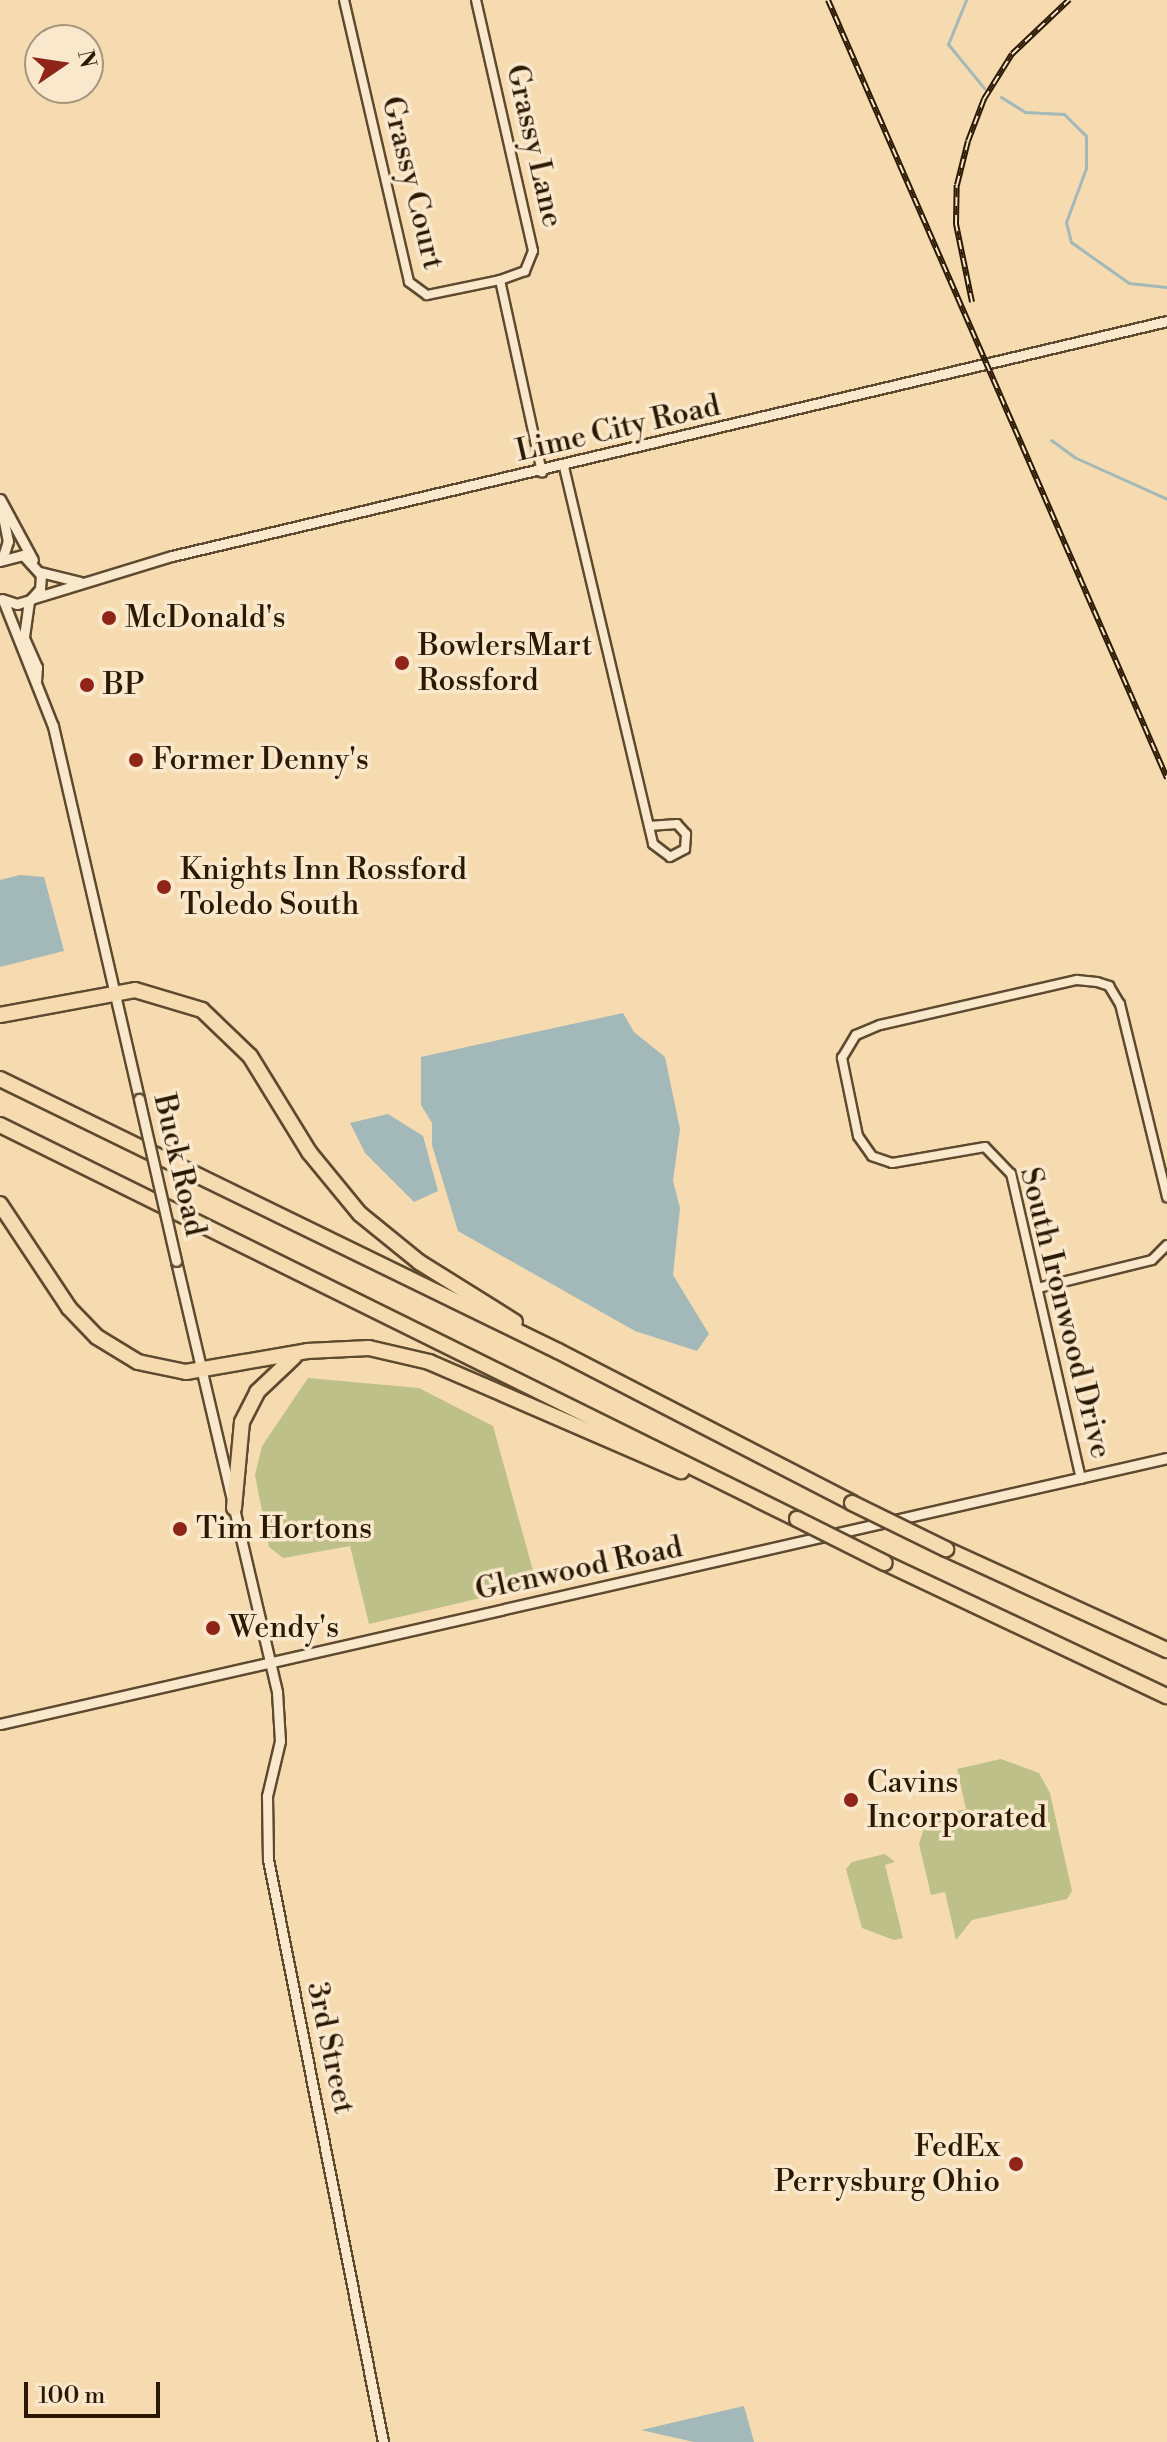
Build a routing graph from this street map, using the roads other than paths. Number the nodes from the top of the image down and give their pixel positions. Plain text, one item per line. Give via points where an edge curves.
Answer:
1 (344, 0) edge
2 (476, 0) edge
3 (500, 280) junction
4 (1167, 321) edge
5 (564, 467) junction
6 (542, 472) junction
7 (0, 500) edge
8 (1, 560) edge
9 (33, 560) junction
10 (40, 572) junction
11 (80, 582) junction
12 (1, 598) edge
13 (30, 600) junction
14 (36, 680) junction
15 (649, 826) junction
16 (115, 991) junction
17 (0, 1015) edge
18 (0, 1079) edge
19 (0, 1125) edge
20 (1167, 1197) edge
21 (0, 1204) edge
22 (1167, 1245) edge
23 (1038, 1288) junction
24 (307, 1351) junction
25 (558, 1351) junction
26 (201, 1370) junction
27 (1167, 1458) edge
28 (1081, 1479) junction
29 (742, 1493) junction
30 (234, 1508) junction
31 (1167, 1650) edge
32 (270, 1663) junction
33 (1167, 1696) edge
34 (0, 1724) edge
35 (383, 2442) edge

1 - 3 street, Grassy Court via 409,282 427,295
2 - 3 street, Grassy Lane via 533,251 525,271
3 - 6 street
4 - 5 street, Lime City Road
5 - 6 street, Lime City Road
5 - 15 street
6 - 11 street, Lime City Road
7 - 8 street via 8,541
7 - 9 street
8 - 9 street via 17,554
9 - 10 street
10 - 11 street, Lime City Road
10 - 13 street, Buck Road via 40,589
11 - 13 street, Lime City Road
12 - 13 street
12 - 14 street, Buck Road
13 - 14 street, Buck Road via 24,638 37,667
14 - 16 street, Buck Road via 59,750
15 - 15 street via 662,855 678,856 685,849 686,834 677,824
16 - 17 highway
16 - 25 highway via 175,999 224,1026 258,1067 309,1152 360,1214 419,1262
16 - 26 street, Buck Road, bridge
18 - 25 highway
19 - 29 highway
20 - 23 street, South Ironwood Drive via 1120,1004 1109,986 1077,980 856,1035 842,1058 858,1136 872,1156 892,1163 985,1147 999,1157 1011,1174
21 - 26 highway via 69,1308 97,1337 165,1371
22 - 23 street via 1152,1260
23 - 28 street, South Ironwood Drive
24 - 26 highway
24 - 29 highway via 369,1348 429,1362 637,1455
24 - 30 highway via 276,1369 242,1422
25 - 31 highway, bridge via 852,1503
26 - 30 street, Buck Road
27 - 28 street, Glenwood Road
28 - 32 street, Glenwood Road
29 - 33 highway, bridge
30 - 32 street, Buck Road
32 - 34 street, Glenwood Road
32 - 35 street, 3rd Street via 281,1727 267,1796 268,1859

